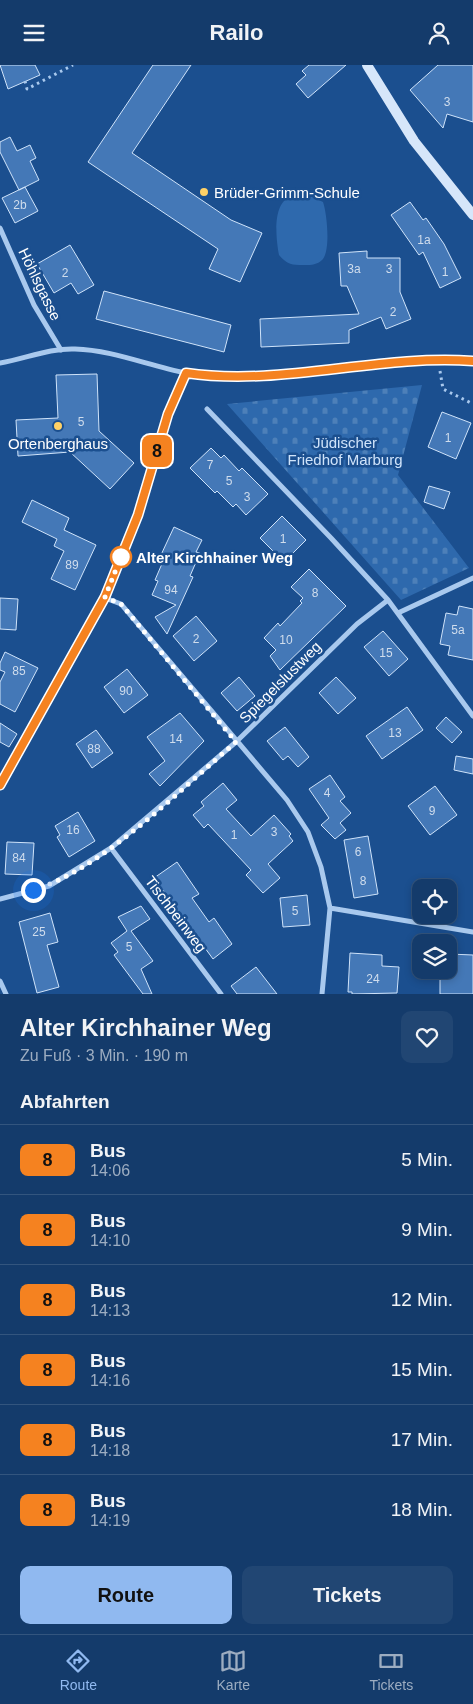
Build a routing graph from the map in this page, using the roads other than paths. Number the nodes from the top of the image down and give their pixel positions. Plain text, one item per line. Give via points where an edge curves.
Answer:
1 (367, 65) edge
2 (473, 215) edge
3 (0, 228) edge
4 (61, 349) junction
5 (473, 361) edge
6 (0, 363) edge
7 (186, 373) junction
8 (207, 409) dead end
9 (473, 578) edge
10 (105, 597) junction
11 (388, 601) junction
12 (398, 613) junction
13 (473, 716) edge
14 (236, 742) junction
15 (0, 785) edge
16 (111, 848) junction
17 (0, 899) edge
18 (330, 908) junction
19 (473, 932) edge
20 (0, 981) edge
21 (6, 994) edge
22 (221, 994) edge
23 (322, 994) edge

1 - 2 main road via 414,141
3 - 4 street, Höhlsgasse via 34,305
4 - 6 street
4 - 7 street via 98,351
5 - 7 street via 440,360 274,376
7 - 10 street via 168,414 138,515
8 - 11 street
9 - 12 street
10 - 14 street via 121,604
10 - 15 street
11 - 12 street
11 - 14 street, Spiegelslustweg via 357,624
12 - 13 street
14 - 16 street, Spiegelslustweg
14 - 18 street via 286,800 308,832 321,867
16 - 17 street, Spiegelslustweg via 49,885
16 - 22 street, Tischbeinweg
18 - 19 street
18 - 23 street
20 - 21 street

